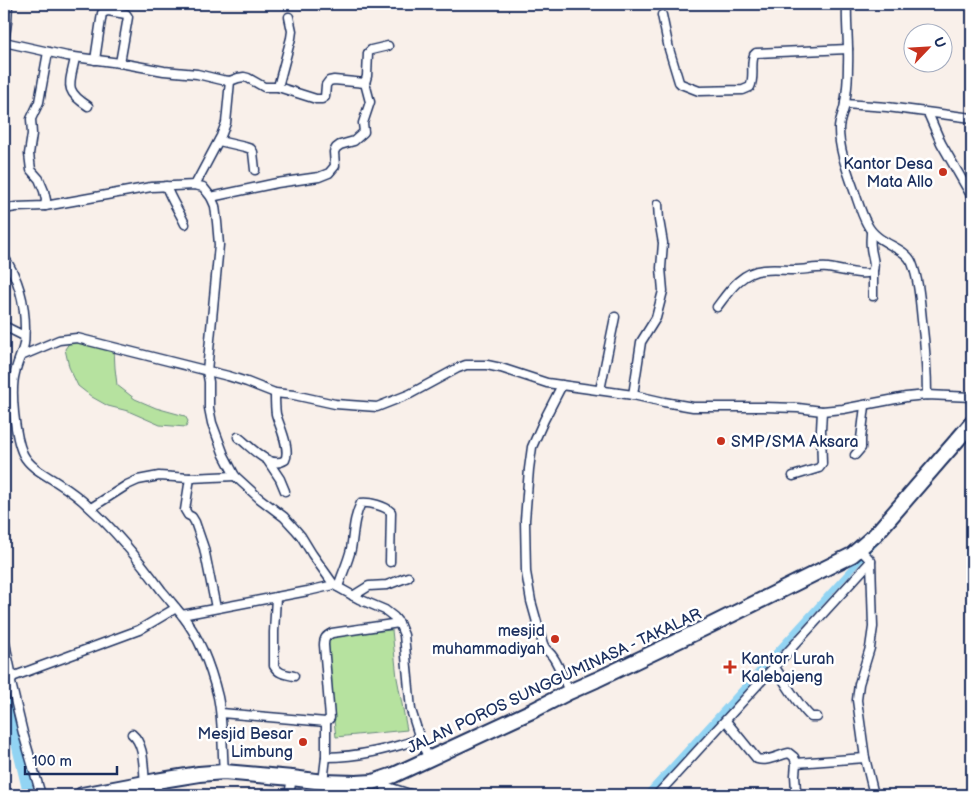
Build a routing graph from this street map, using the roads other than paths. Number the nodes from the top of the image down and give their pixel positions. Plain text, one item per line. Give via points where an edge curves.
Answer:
1 (8, 4) edge
2 (847, 4) edge
3 (662, 15) dead end
4 (289, 17) dead end
5 (4, 42) edge
6 (388, 46) dead end
7 (848, 49) junction
8 (48, 52) junction
9 (75, 58) junction
10 (95, 60) junction
11 (120, 63) junction
12 (230, 81) junction
13 (365, 83) junction
14 (278, 87) junction
15 (845, 104) junction
16 (88, 106) dead end
17 (928, 113) junction
18 (972, 118) edge
19 (219, 141) junction
20 (255, 170) dead end
21 (195, 185) junction
22 (166, 186) junction
23 (211, 197) junction
24 (972, 197) edge
25 (658, 204) dead end
26 (45, 206) junction
27 (4, 209) edge
28 (185, 224) dead end
29 (871, 232) junction
30 (4, 258) edge
31 (873, 269) junction
32 (873, 296) dead end
33 (717, 307) dead end
34 (615, 317) dead end
35 (4, 326) edge
36 (24, 336) junction
37 (20, 356) junction
38 (207, 370) junction
39 (562, 385) junction
40 (600, 390) junction
41 (275, 393) junction
42 (633, 395) junction
43 (927, 395) junction
44 (972, 396) edge
45 (865, 406) junction
46 (822, 411) junction
47 (972, 423) edge
48 (238, 437) dead end
49 (855, 455) dead end
50 (268, 461) junction
51 (235, 476) junction
52 (793, 476) dead end
53 (190, 478) junction
54 (285, 491) dead end
55 (91, 508) junction
56 (867, 556) junction
57 (390, 562) dead end
58 (408, 577) dead end
59 (336, 586) junction
60 (276, 596) junction
61 (353, 596) junction
62 (176, 608) junction
63 (216, 608) junction
64 (182, 615) junction
65 (399, 623) junction
66 (4, 638) edge
67 (774, 666) junction
68 (294, 676) dead end
69 (12, 678) junction
70 (569, 692) junction
71 (221, 713) junction
72 (817, 717) dead end
73 (726, 721) junction
74 (326, 722) junction
75 (132, 734) dead end
76 (420, 739) junction
77 (326, 757) junction
78 (865, 758) junction
79 (429, 759) junction
80 (796, 762) junction
81 (224, 772) junction
82 (292, 778) junction
83 (150, 782) junction
84 (323, 782) junction
85 (386, 787) edge
86 (41, 795) edge
87 (82, 795) edge
88 (158, 795) edge
89 (289, 795) edge
90 (413, 795) edge
91 (657, 795) edge
92 (787, 795) edge
93 (874, 795) edge

1 - 5 street
2 - 7 street
3 - 7 street via 679,82 699,91 750,87 752,61 756,53
4 - 14 street via 292,38
5 - 8 street
6 - 13 street via 368,53
7 - 15 street
8 - 9 street
8 - 26 street via 39,102 31,119 29,154 31,170 44,191
9 - 10 street
9 - 16 street via 71,90
10 - 11 street
10 - 11 street via 102,13 108,11 128,17
11 - 12 street
12 - 14 street via 244,77 264,86
12 - 19 street via 226,123
13 - 14 street via 329,81 325,96 320,99
13 - 23 street via 370,102 363,123 364,132 354,141 336,148 334,166 329,173
15 - 17 street
15 - 29 street via 839,126 842,154
17 - 18 street
17 - 24 street
19 - 20 street via 251,149
19 - 21 street
21 - 22 street
21 - 23 street
22 - 26 street
22 - 28 street
23 - 38 street via 219,245
25 - 42 street via 663,243 663,291 656,318 641,342
26 - 27 street
29 - 31 street
29 - 43 street via 911,259 920,301
30 - 36 street via 22,296
31 - 32 street
31 - 33 street via 865,274 828,268 756,271 736,283
34 - 40 street
35 - 36 street
36 - 37 street
37 - 38 street via 59,340 77,338
37 - 55 street via 13,388 19,443 25,458
38 - 41 street
38 - 51 street via 212,423
39 - 40 street
39 - 41 street via 475,364 458,368 410,394 377,407 335,404
39 - 70 street via 532,447 525,554 531,601 544,648 555,660
40 - 42 street
41 - 50 street via 287,457 281,463
42 - 46 street via 693,407
43 - 44 street
43 - 45 street
45 - 46 street
45 - 49 street via 861,448
46 - 52 street via 822,464 819,468
47 - 56 highway, JALAN POROS SUNGGUMINASA - TAKALAR via 881,528
48 - 50 street
50 - 54 street
51 - 53 street
51 - 59 street via 284,517
53 - 55 street via 159,476 138,480
53 - 63 street via 185,510 195,522 204,548
55 - 62 street via 136,556
56 - 67 street
56 - 70 highway, JALAN POROS SUNGGUMINASA - TAKALAR via 852,555
56 - 78 street via 873,627 857,700
57 - 59 street via 391,512 370,503 361,503 353,526 348,562
58 - 61 street via 387,585 369,586
59 - 60 street
59 - 61 street
60 - 63 street
60 - 68 street via 274,666 278,672
61 - 65 street via 385,610
62 - 64 street
62 - 69 street via 139,630
63 - 64 street
64 - 71 street via 206,658
65 - 74 street via 332,633 326,637 330,718
65 - 76 street via 404,635 411,710
66 - 69 street
67 - 72 street via 805,712
67 - 73 street
69 - 86 street via 23,733
70 - 79 highway, JALAN POROS SUNGGUMINASA - TAKALAR
71 - 74 street
71 - 81 street
73 - 80 street via 757,759 789,753
73 - 91 street
74 - 77 street
75 - 83 street via 141,747
76 - 77 street via 373,753
76 - 79 street
77 - 84 street
78 - 80 street
78 - 93 street
79 - 85 highway, JALAN POROS SUNGGUMINASA - TAKALAR
80 - 92 street via 796,791
81 - 82 highway, JALAN POROS SUNGGUMINASA - TAKALAR
81 - 83 highway, JALAN POROS SUNGGUMINASA - TAKALAR
82 - 84 highway, JALAN POROS SUNGGUMINASA - TAKALAR
82 - 89 street
83 - 87 highway, JALAN POROS SUNGGUMINASA - TAKALAR
83 - 88 street
84 - 85 highway, JALAN POROS SUNGGUMINASA - TAKALAR
85 - 90 street

